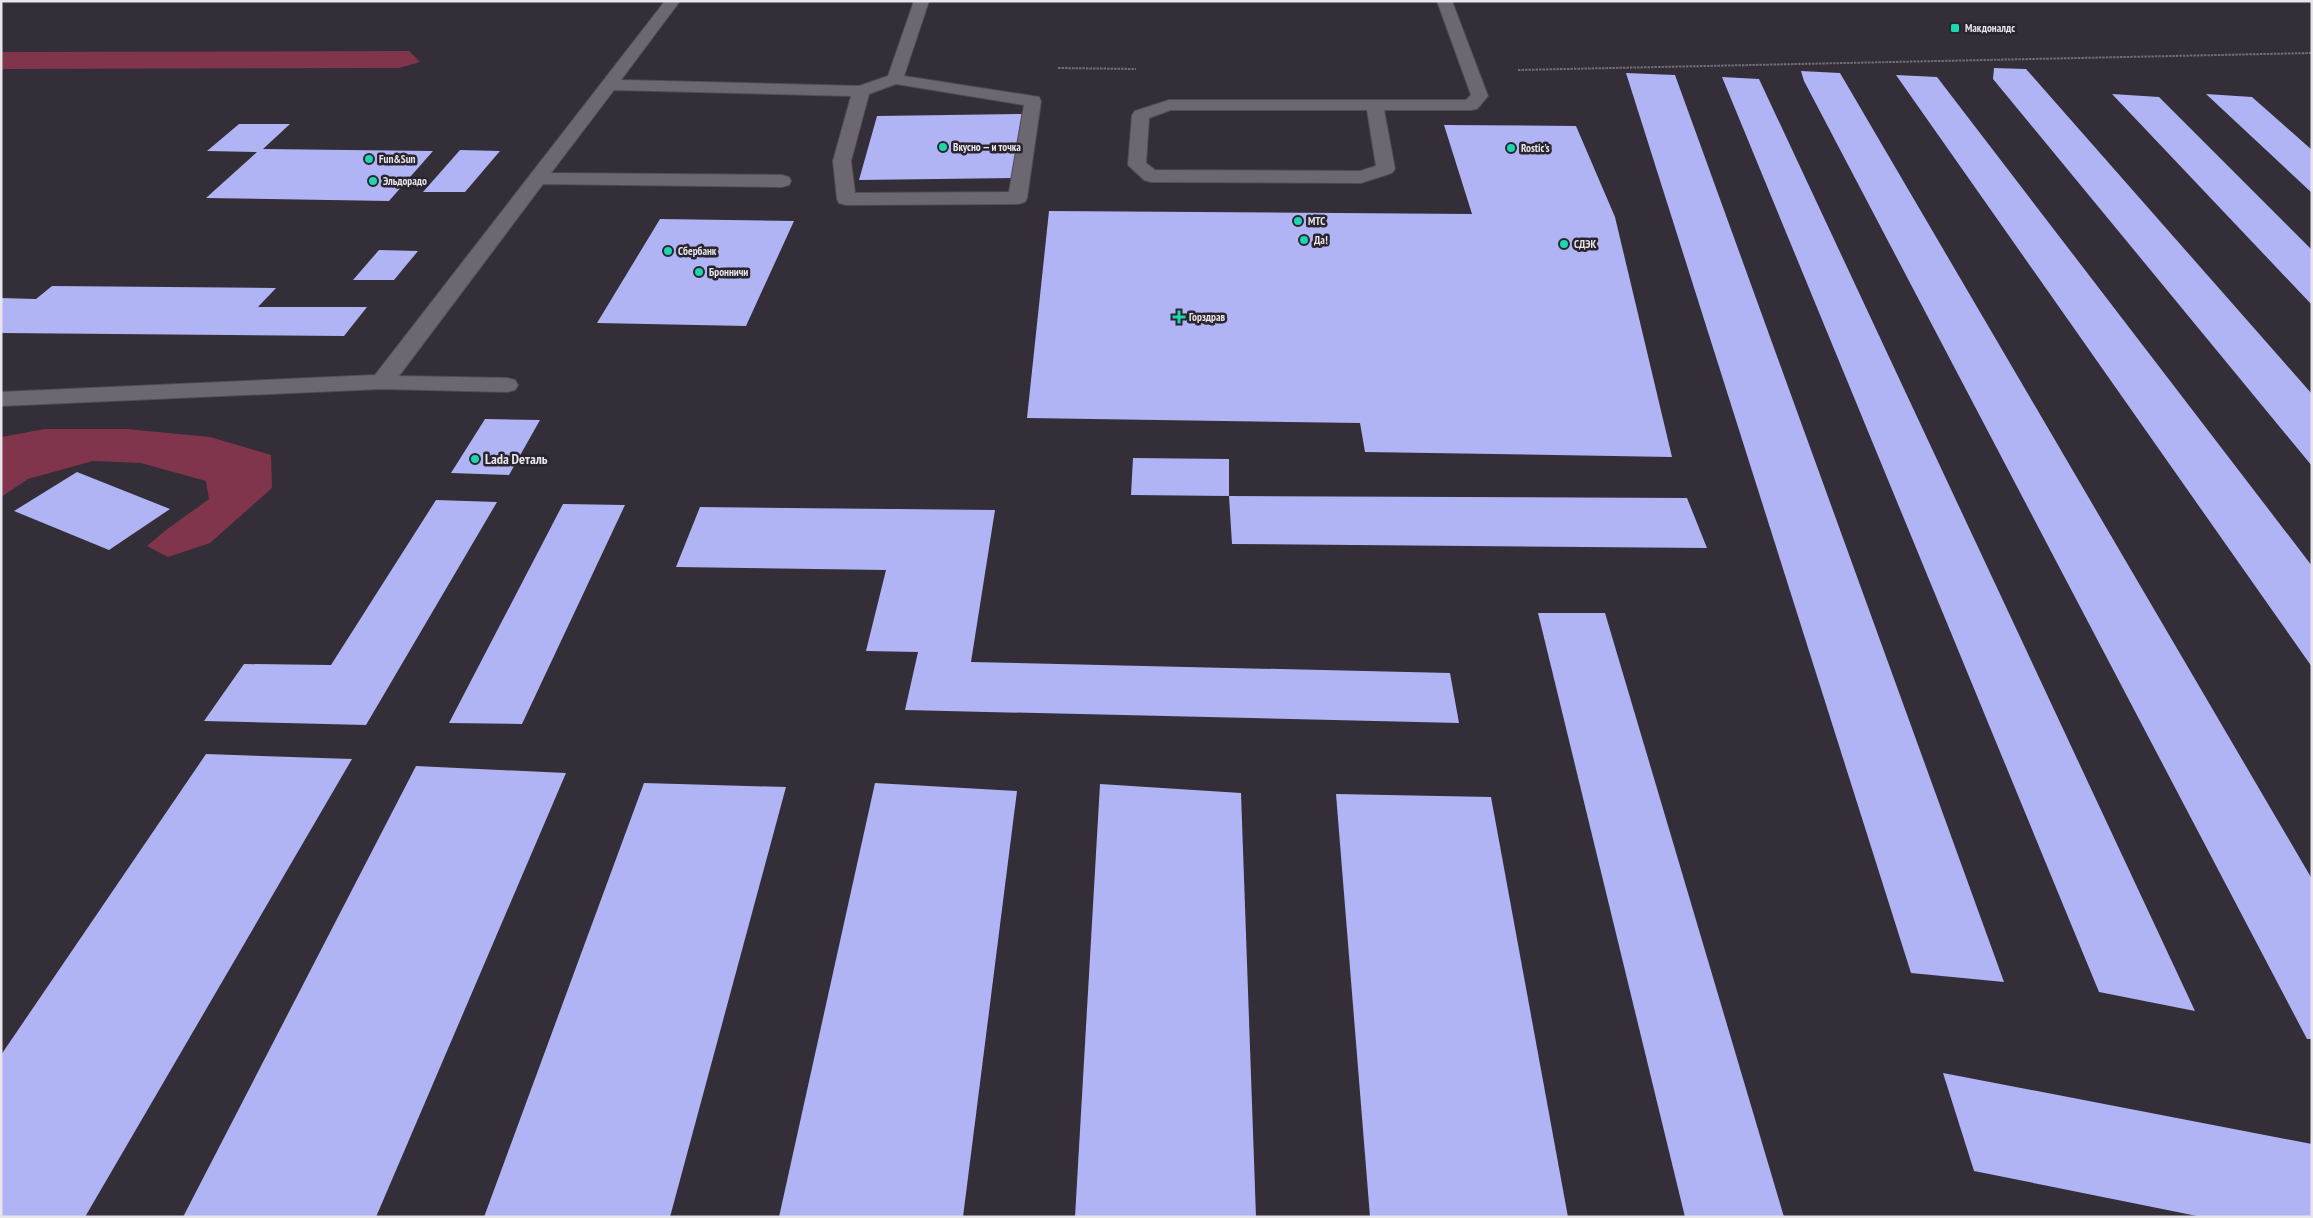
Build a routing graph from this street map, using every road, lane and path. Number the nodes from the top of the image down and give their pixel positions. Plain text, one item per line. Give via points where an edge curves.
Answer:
1 (673, 1) edge
2 (922, 1) edge
3 (1444, 1) edge
4 (2312, 53) edge
5 (1056, 68) dead end
6 (1145, 69) dead end
7 (1471, 71) junction
8 (895, 79) junction
9 (610, 85) junction
10 (861, 92) junction
11 (1375, 106) junction
12 (539, 178) junction
13 (782, 181) dead end
14 (382, 382) junction
15 (507, 385) dead end
16 (1, 399) edge

1 - 9 lane
2 - 8 lane
3 - 7 lane
4 - 7 path
5 - 6 path
7 - 11 lane via 1480,96 1471,105
8 - 10 lane
8 - 10 lane via 1032,101 1018,198 846,199 842,161
9 - 10 lane
9 - 12 lane
11 - 11 lane via 1169,105 1140,115 1137,165 1151,176 1361,177 1386,169
12 - 13 lane
12 - 14 lane
14 - 15 lane
14 - 16 lane

